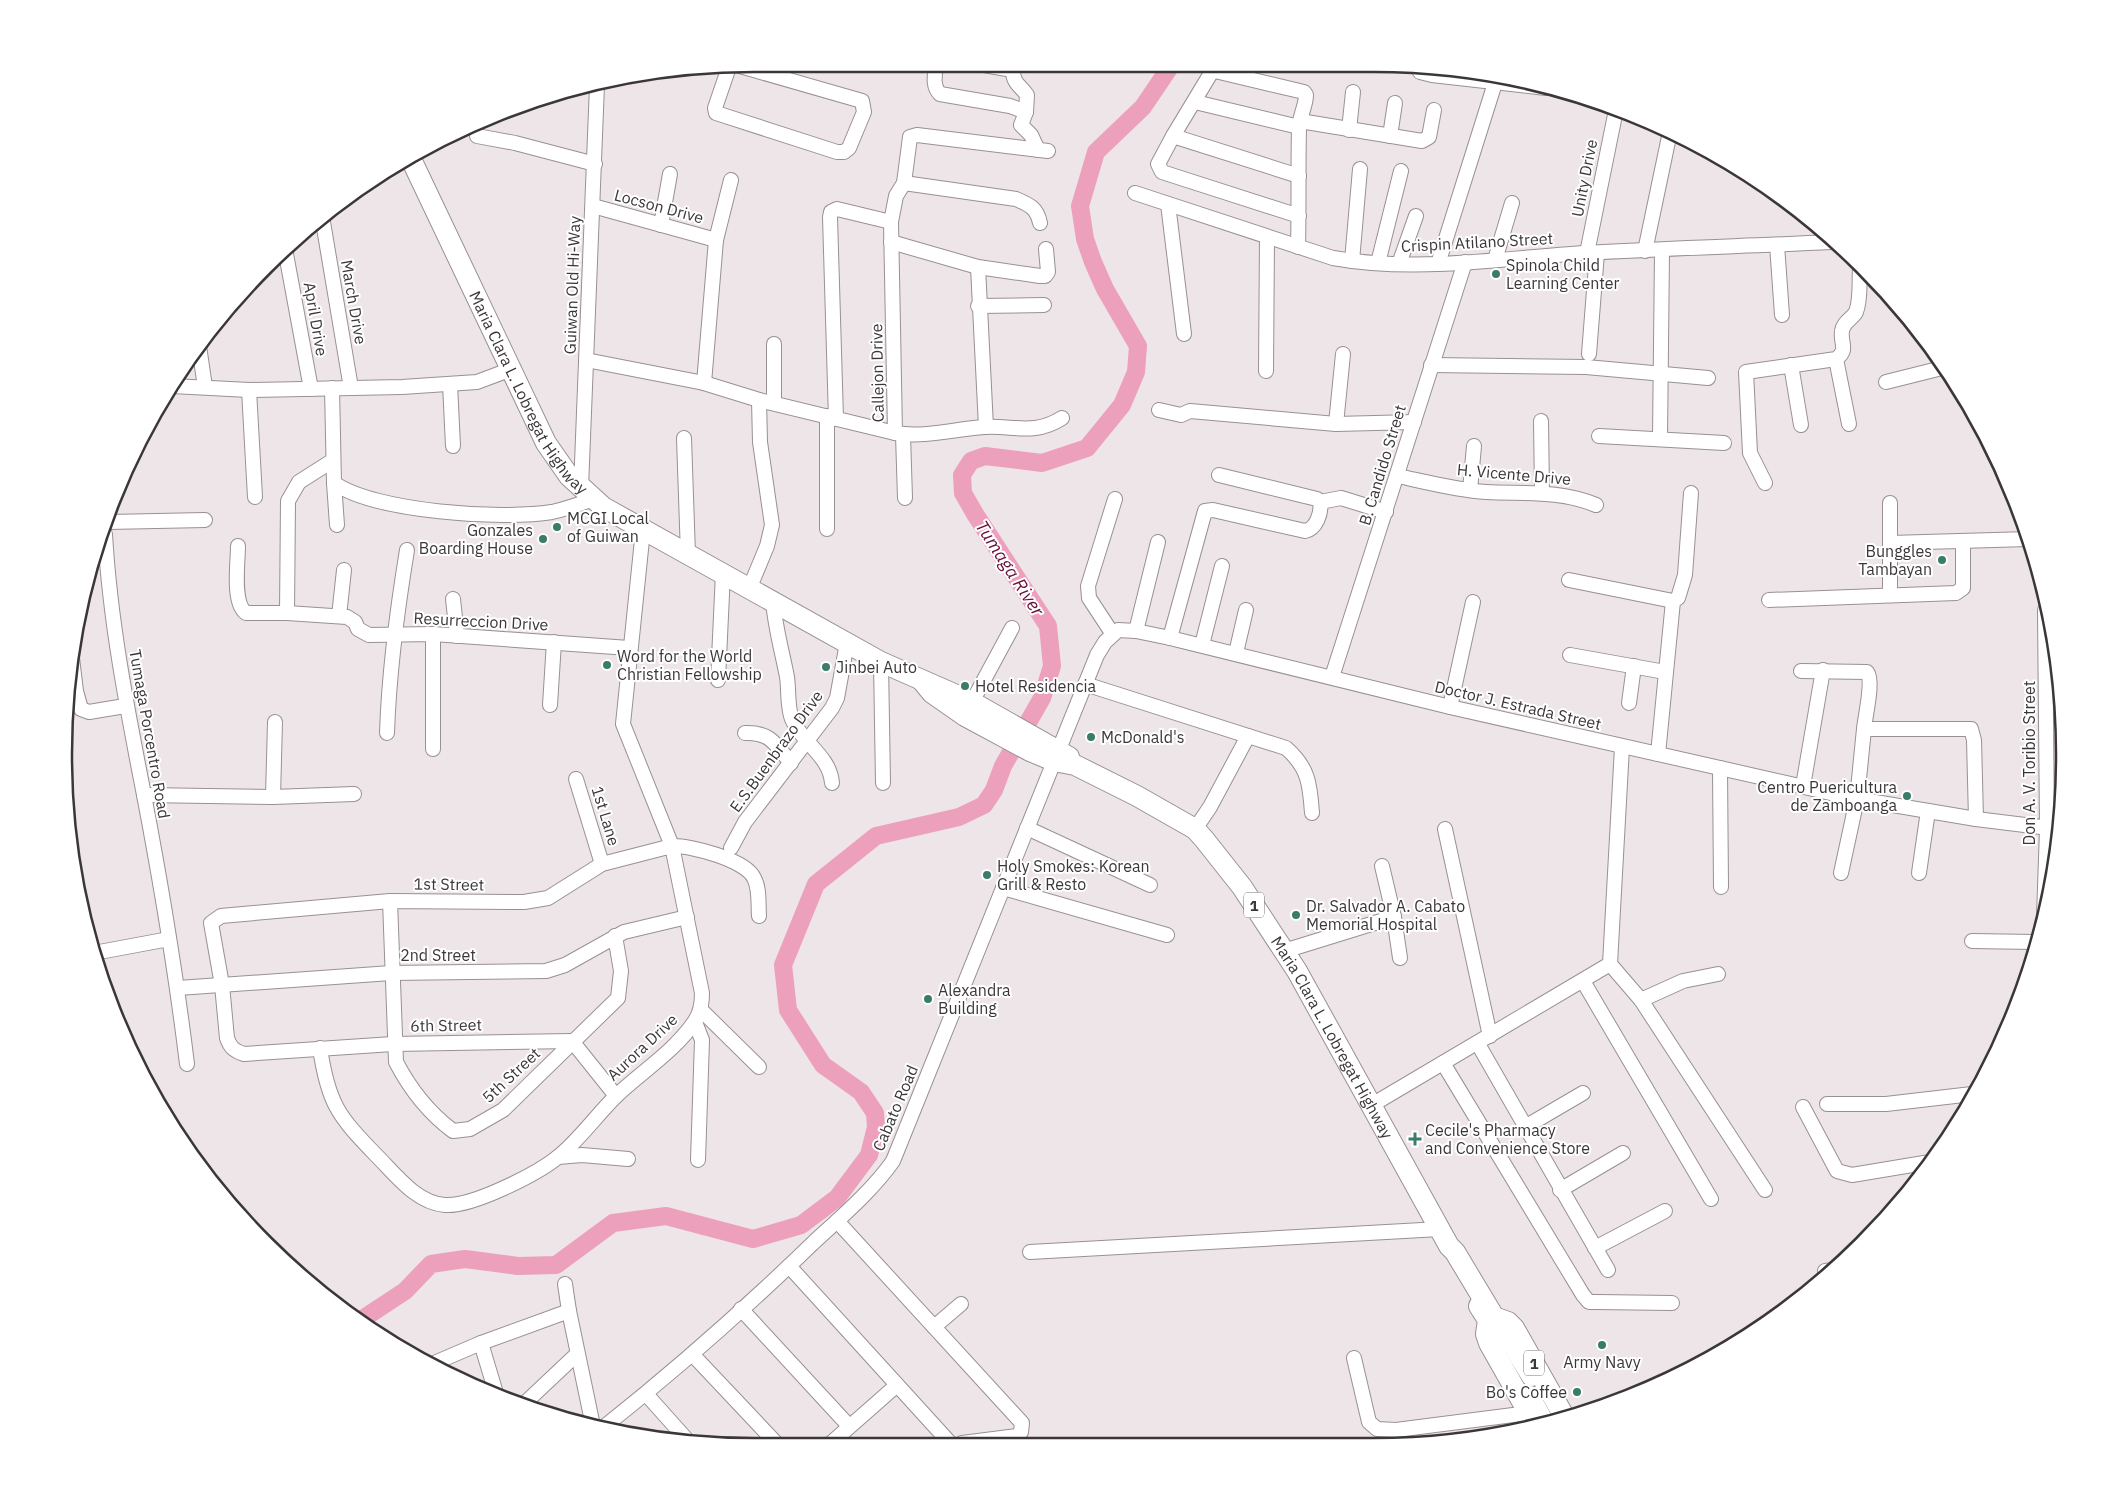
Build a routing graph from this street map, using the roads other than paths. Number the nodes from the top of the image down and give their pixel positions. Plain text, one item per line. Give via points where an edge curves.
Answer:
1 (761, 72) edge
2 (936, 72) edge
3 (1014, 72) edge
4 (1214, 72) edge
5 (1222, 72) edge
6 (727, 73) edge
7 (1440, 76) edge
8 (1477, 81) edge
9 (1495, 83) edge
10 (597, 92) edge
11 (1354, 92) dead end
12 (1195, 102) junction
13 (1395, 103) dead end
14 (1434, 110) dead end
15 (1026, 112) junction
16 (1615, 117) edge
17 (1299, 124) junction
18 (1350, 130) junction
19 (477, 136) dead end
20 (1172, 136) junction
21 (1390, 136) junction
22 (1668, 140) edge
23 (595, 164) junction
24 (413, 165) edge
25 (1360, 169) dead end
26 (1402, 171) dead end
27 (670, 174) dead end
28 (1299, 176) junction
29 (731, 180) dead end
30 (904, 183) junction
31 (1135, 193) dead end
32 (1512, 202) dead end
33 (1168, 204) junction
34 (593, 206) junction
35 (1299, 216) junction
36 (1416, 216) dead end
37 (891, 222) junction
38 (1040, 223) dead end
39 (660, 225) junction
40 (324, 227) edge
41 (1267, 237) junction
42 (716, 240) junction
43 (891, 242) junction
44 (1824, 242) edge
45 (1777, 245) junction
46 (1298, 247) junction
47 (1046, 249) dead end
48 (1645, 250) junction
49 (1662, 251) junction
50 (1592, 253) junction
51 (287, 259) edge
52 (1495, 260) junction
53 (1352, 261) junction
54 (1465, 262) junction
55 (1378, 263) junction
56 (1399, 264) junction
57 (1438, 264) junction
58 (978, 267) junction
59 (1860, 276) edge
60 (1044, 305) dead end
61 (978, 306) junction
62 (1782, 315) dead end
63 (1184, 334) dead end
64 (774, 344) dead end
65 (1343, 354) dead end
66 (1589, 354) dead end
67 (1836, 359) junction
68 (586, 360) junction
69 (199, 361) edge
70 (1431, 365) junction
71 (1791, 366) junction
72 (510, 370) junction
73 (1935, 370) edge
74 (1266, 371) dead end
75 (1660, 374) junction
76 (1708, 378) dead end
77 (1886, 382) dead end
78 (450, 384) junction
79 (704, 384) junction
80 (182, 386) edge
81 (205, 387) junction
82 (332, 388) junction
83 (351, 388) junction
84 (310, 389) junction
85 (248, 390) junction
86 (759, 400) junction
87 (774, 403) junction
88 (1159, 410) dead end
89 (831, 418) junction
90 (1062, 418) dead end
91 (1541, 421) dead end
92 (1414, 422) junction
93 (1336, 424) junction
94 (1849, 424) dead end
95 (1801, 425) dead end
96 (986, 427) junction
97 (899, 434) junction
98 (1599, 436) dead end
99 (684, 438) dead end
100 (1660, 438) junction
101 (1724, 443) dead end
102 (453, 446) dead end
103 (1474, 446) dead end
104 (332, 462) junction
105 (1219, 475) dead end
106 (1398, 476) junction
107 (334, 483) junction
108 (1765, 483) dead end
109 (1470, 490) junction
110 (1542, 492) junction
111 (587, 493) junction
112 (1692, 493) dead end
113 (255, 498) dead end
114 (904, 498) dead end
115 (1115, 499) dead end
116 (1320, 502) junction
117 (1890, 503) dead end
118 (1596, 505) dead end
119 (1386, 512) junction
120 (205, 520) dead end
121 (114, 522) edge
122 (336, 525) dead end
123 (827, 529) dead end
124 (643, 530) junction
125 (2020, 539) edge
126 (1963, 541) junction
127 (1158, 542) dead end
128 (1890, 543) junction
129 (106, 546) edge
130 (238, 546) dead end
131 (407, 550) dead end
132 (688, 555) junction
133 (1222, 566) dead end
134 (344, 570) dead end
135 (723, 573) junction
136 (1568, 580) dead end
137 (750, 587) junction
138 (1890, 594) junction
139 (453, 599) dead end
140 (1769, 600) dead end
141 (773, 601) junction
142 (1673, 601) junction
143 (1473, 602) dead end
144 (1246, 610) dead end
145 (287, 613) junction
146 (339, 616) junction
147 (1012, 628) dead end
148 (1136, 630) junction
149 (1112, 633) junction
150 (433, 634) junction
151 (394, 635) junction
152 (457, 636) junction
153 (1170, 638) junction
154 (554, 642) junction
155 (847, 643) junction
156 (1202, 645) junction
157 (630, 648) junction
158 (2047, 651) edge
159 (1236, 653) junction
160 (1570, 655) dead end
161 (881, 662) junction
162 (1634, 666) junction
163 (1823, 670) junction
164 (1801, 671) dead end
165 (1665, 672) junction
166 (1332, 677) junction
167 (718, 680) dead end
168 (923, 682) junction
169 (1085, 684) junction
170 (76, 690) edge
171 (972, 702) junction
172 (1629, 703) dead end
173 (550, 705) dead end
174 (125, 706) junction
175 (1450, 707) junction
176 (275, 722) dead end
177 (998, 724) junction
178 (1864, 729) junction
179 (387, 733) dead end
180 (745, 733) dead end
181 (1248, 736) junction
182 (806, 742) junction
183 (1622, 747) junction
184 (433, 749) dead end
185 (1658, 754) junction
186 (1056, 755) junction
187 (791, 764) junction
188 (1720, 768) junction
189 (576, 779) dead end
190 (832, 782) dead end
191 (883, 782) dead end
192 (1803, 786) junction
193 (354, 794) dead end
194 (144, 795) junction
195 (273, 797) junction
196 (1857, 799) junction
197 (1928, 811) junction
198 (1312, 814) dead end
199 (2053, 816) edge
200 (1976, 819) junction
201 (1027, 828) junction
202 (1196, 829) junction
203 (1445, 829) dead end
204 (2051, 829) edge
205 (672, 846) junction
206 (730, 848) dead end
207 (602, 864) junction
208 (1382, 866) dead end
209 (1841, 873) dead end
210 (1919, 873) dead end
211 (1150, 885) dead end
212 (1721, 887) dead end
213 (1003, 888) junction
214 (390, 901) junction
215 (759, 916) dead end
216 (687, 917) junction
217 (1394, 917) junction
218 (1167, 935) dead end
219 (615, 936) junction
220 (169, 939) junction
221 (1972, 941) dead end
222 (2029, 942) edge
223 (1284, 951) junction
224 (102, 952) edge
225 (1400, 958) dead end
226 (1610, 964) junction
227 (391, 973) junction
228 (1718, 974) dead end
229 (1583, 981) junction
230 (222, 985) junction
231 (178, 988) junction
232 (1640, 1000) junction
233 (698, 1016) junction
234 (1490, 1036) junction
235 (572, 1042) junction
236 (393, 1044) junction
237 (1478, 1044) junction
238 (320, 1048) junction
239 (1443, 1063) junction
240 (187, 1064) dead end
241 (759, 1067) dead end
242 (1583, 1093) dead end
243 (1965, 1095) edge
244 (616, 1096) junction
245 (1827, 1104) dead end
246 (1370, 1106) junction
247 (1803, 1107) dead end
248 (1525, 1127) junction
249 (1623, 1153) dead end
250 (558, 1157) junction
251 (628, 1159) dead end
252 (698, 1160) dead end
253 (1918, 1164) edge
254 (1560, 1190) junction
255 (1765, 1190) dead end
256 (1711, 1200) dead end
257 (1665, 1211) dead end
258 (837, 1221) junction
259 (1445, 1238) junction
260 (1595, 1248) junction
261 (1030, 1252) dead end
262 (790, 1266) junction
263 (1608, 1270) dead end
264 (565, 1284) dead end
265 (1672, 1303) dead end
266 (961, 1304) dead end
267 (741, 1309) junction
268 (569, 1311) junction
269 (1491, 1319) junction
270 (934, 1327) junction
271 (482, 1343) junction
272 (577, 1354) junction
273 (692, 1354) junction
274 (1354, 1358) dead end
275 (441, 1360) edge
276 (897, 1385) junction
277 (494, 1386) edge
278 (646, 1394) junction
279 (530, 1399) edge
280 (1561, 1411) edge
281 (1551, 1414) edge
282 (1542, 1416) edge
283 (591, 1417) edge
284 (1532, 1418) edge
285 (1519, 1421) edge
286 (611, 1422) edge
287 (848, 1426) junction
288 (681, 1433) edge
289 (772, 1438) edge
290 (836, 1438) edge
291 (945, 1438) edge
292 (1001, 1438) edge

1 - 6 street via 862,101 864,112 854,141 844,152 837,152 716,113
2 - 15 street via 935,88 940,94 1010,106
3 - 15 street via 1013,79 1027,95
4 - 12 street
5 - 17 street via 1304,92 1306,98
7 - 8 street
9 - 57 street
10 - 23 street, Guiwan Old Hi-Way
11 - 18 street
12 - 17 street
12 - 20 street
13 - 21 street
14 - 21 street via 1426,140
15 - 30 street, Callejon Drive via 1021,125 1043,150 913,135 909,139
16 - 50 street, Unity Drive
17 - 18 street
17 - 28 street
18 - 21 street
19 - 23 street
20 - 28 street
20 - 35 street via 1158,164 1162,172
22 - 48 street
23 - 34 street, Guiwan Old Hi-Way
24 - 72 highway, Maria Clara L. Lobregat Highway / 1
25 - 53 street
26 - 55 street
27 - 39 street
28 - 35 street
29 - 42 street
30 - 37 street, Callejon Drive via 896,196
30 - 38 street via 1016,199 1032,205 1038,212
31 - 33 street, Crispin Atilano Street
32 - 52 street
33 - 41 street, Crispin Atilano Street
33 - 63 street
34 - 39 street, Locson Drive
34 - 68 street, Guiwan Old Hi-Way
35 - 46 street
36 - 56 street
37 - 43 street, Callejon Drive
37 - 89 street via 837,209 831,212
39 - 42 street, Locson Drive
40 - 83 street, March Drive
41 - 46 street, Crispin Atilano Street
41 - 74 street
42 - 79 street
43 - 58 street
43 - 97 street, Callejon Drive
44 - 45 street, Crispin Atilano Street
45 - 49 street, Crispin Atilano Street
45 - 62 street
46 - 53 street, Crispin Atilano Street
47 - 58 street via 1048,272 1045,276
48 - 49 street, Crispin Atilano Street
48 - 50 street, Crispin Atilano Street
49 - 75 street
50 - 52 street, Crispin Atilano Street
50 - 66 street, Unity Drive
51 - 84 street, April Drive
52 - 54 street, Crispin Atilano Street
53 - 55 street, Crispin Atilano Street
54 - 57 street, Crispin Atilano Street
54 - 70 street, B. Candido Street
55 - 56 street, Crispin Atilano Street
56 - 57 street, Crispin Atilano Street
58 - 61 street
59 - 67 street via 1858,306 1842,331 1844,350
60 - 61 street
61 - 96 street
64 - 87 street
65 - 93 street
67 - 71 street
67 - 94 street
68 - 79 street, Callejon Drive
68 - 111 street, Guiwan Old Hi-Way
69 - 81 street
70 - 75 street via 1586,367
70 - 92 street, B. Candido Street
71 - 95 street
71 - 108 street via 1746,372 1750,453
72 - 78 street via 486,380
72 - 111 highway, Maria Clara L. Lobregat Highway / 1 via 546,443 569,476
73 - 77 street
75 - 76 street
75 - 100 street
78 - 83 street
78 - 102 street
79 - 86 street, Callejon Drive
80 - 81 street
81 - 85 street
82 - 83 street
82 - 84 street
82 - 104 street
84 - 85 street
85 - 113 street
86 - 87 street, Callejon Drive
86 - 137 street via 760,442 772,524 767,546
87 - 89 street, Callejon Drive
88 - 93 street via 1181,415 1190,411
89 - 97 street, Callejon Drive
89 - 123 street
90 - 96 street via 1051,425 1021,430
91 - 110 street
92 - 93 street
92 - 106 street, B. Candido Street
96 - 97 street
97 - 114 street
98 - 100 street
99 - 132 street
100 - 101 street
103 - 109 street
104 - 107 street
104 - 145 street via 299,482 288,501
105 - 116 street
106 - 109 street, H. Vicente Drive
106 - 119 street, B. Candido Street
107 - 111 street via 362,497 402,506 490,515 552,512
107 - 122 street
109 - 110 street, H. Vicente Drive
110 - 118 street, H. Vicente Drive via 1578,497
111 - 124 highway, Maria Clara L. Lobregat Highway / 1
112 - 142 street via 1685,575 1680,594
115 - 149 street via 1088,586 1089,598
116 - 119 street via 1341,498
116 - 153 street via 1318,518 1312,528 1305,531 1213,510 1205,511
117 - 128 street
119 - 166 street, B. Candido Street
120 - 121 street
124 - 132 highway, Maria Clara L. Lobregat Highway / 1
124 - 157 street, Aurora Drive
125 - 126 street
126 - 128 street
126 - 138 street via 1963,588 1960,591
127 - 148 street
128 - 138 street
129 - 174 street, Tumaga Porcentro Road
130 - 145 street via 238,600 241,610 251,614
131 - 151 street
132 - 135 highway, Maria Clara L. Lobregat Highway / 1
133 - 156 street
134 - 146 street
135 - 137 highway, Maria Clara L. Lobregat Highway / 1
135 - 167 street
136 - 142 street
137 - 141 highway, Maria Clara L. Lobregat Highway / 1
138 - 140 street
139 - 152 street
141 - 155 highway, Maria Clara L. Lobregat Highway / 1
141 - 182 street via 791,718
142 - 165 street
143 - 175 street
144 - 159 street
145 - 146 street
146 - 151 street, Resurreccion Drive via 352,619 363,633
147 - 171 street
148 - 149 street, Doctor J. Estrada Street
148 - 153 street, Doctor J. Estrada Street
149 - 169 street via 1097,655
150 - 151 street, Resurreccion Drive
150 - 152 street, Resurreccion Drive
150 - 184 street
151 - 179 street
152 - 154 street, Resurreccion Drive
153 - 156 street, Doctor J. Estrada Street
154 - 157 street, Resurreccion Drive
154 - 173 street
155 - 161 highway, Maria Clara L. Lobregat Highway / 1
155 - 182 street, E.S.Buenbrazo Drive via 837,698
156 - 159 street, Doctor J. Estrada Street
157 - 205 street, Aurora Drive via 623,724
158 - 199 street, Don A. V. Toribio Street
159 - 166 street, Doctor J. Estrada Street
160 - 162 street
161 - 168 highway, Maria Clara L. Lobregat Highway / 1
161 - 191 street
162 - 165 street
162 - 172 street
163 - 164 street
163 - 178 street via 1862,671 1869,675
163 - 192 street
165 - 185 street
166 - 175 street, Doctor J. Estrada Street
168 - 171 highway, Maria Clara L. Lobregat Highway / 1
168 - 177 highway, Maria Clara L. Lobregat Highway / 1 via 932,693 965,716
169 - 181 street
169 - 186 street
170 - 174 street via 81,709 89,712
171 - 177 highway, Maria Clara L. Lobregat Highway / 1
174 - 194 street, Tumaga Porcentro Road
175 - 183 street, Doctor J. Estrada Street
176 - 195 street
177 - 186 highway, Maria Clara L. Lobregat Highway / 1
178 - 196 street
178 - 200 street via 1971,730
180 - 187 street via 758,732 769,737
181 - 198 street via 1286,748 1300,760 1310,788
181 - 202 street
182 - 187 street, E.S.Buenbrazo Drive
182 - 190 street via 826,763
183 - 185 street, Doctor J. Estrada Street
183 - 226 street
185 - 188 street, Doctor J. Estrada Street
186 - 201 street, Cabato Road
186 - 202 highway, Maria Clara L. Lobregat Highway / 1
187 - 206 street, E.S.Buenbrazo Drive via 745,822
188 - 192 street, Doctor J. Estrada Street
188 - 212 street
189 - 207 street, 1st Lane
192 - 196 street, Doctor J. Estrada Street
193 - 195 street
194 - 195 street
194 - 220 street, Tumaga Porcentro Road
196 - 197 street, Doctor J. Estrada Street
196 - 209 street
197 - 200 street, Doctor J. Estrada Street
197 - 210 street
200 - 204 street, Doctor J. Estrada Street
201 - 211 street
201 - 213 street, Cabato Road
202 - 223 highway, Maria Clara L. Lobregat Highway / 1 via 1238,881
203 - 234 street
205 - 207 street, 1st Street
205 - 215 street via 701,850 748,871 757,885
205 - 216 street, Aurora Drive
207 - 214 street, 1st Street via 548,898 524,902
208 - 217 street
213 - 218 street
213 - 258 street, Cabato Road via 893,1161
214 - 227 street
214 - 230 street, 1st Street via 221,916 211,923 210,929
216 - 219 street, 2nd Street via 631,929
216 - 233 street, Aurora Drive via 702,993
217 - 223 street
217 - 225 street
219 - 227 street, 2nd Street via 565,965 546,971
219 - 235 street, 5th Street via 622,971 618,998
220 - 224 street
220 - 231 street, Tumaga Porcentro Road
221 - 222 street
223 - 246 highway, Maria Clara L. Lobregat Highway / 1
226 - 229 street
226 - 232 street
227 - 230 street, 2nd Street
227 - 236 street
228 - 232 street via 1683,981
229 - 234 street
229 - 256 street
230 - 231 street, 2nd Street
230 - 238 street, 6th Street via 228,1038 236,1052
231 - 240 street, Tumaga Porcentro Road
232 - 255 street
233 - 241 street
233 - 244 street, Aurora Drive via 675,1044
233 - 252 street via 702,1040
234 - 237 street
235 - 236 street, 6th Street
235 - 236 street, 5th Street via 503,1110 462,1132 453,1131 444,1124 406,1081 396,1062
235 - 244 street
236 - 238 street, 6th Street
237 - 239 street
237 - 248 street
238 - 250 street, Aurora Drive via 332,1101 345,1123 405,1185 430,1203 461,1204 515,1183
239 - 246 street
239 - 265 street via 1589,1302
242 - 248 street
243 - 245 street via 1886,1104
244 - 250 street, Aurora Drive
246 - 259 highway, Maria Clara L. Lobregat Highway / 1
247 - 253 street via 1837,1171 1843,1174
248 - 254 street
249 - 254 street
250 - 251 street via 582,1155
254 - 260 street
257 - 260 street
258 - 262 street, Cabato Road
258 - 270 street
259 - 261 street
259 - 269 highway, Maria Clara L. Lobregat Highway via 1456,1252
260 - 263 street
262 - 267 street, Cabato Road
262 - 276 street
264 - 268 street
266 - 270 street
267 - 273 street, Cabato Road
267 - 287 street
268 - 271 street
268 - 272 street
269 - 280 highway, Maria Clara L. Lobregat Highway / 1 via 1508,1322 1514,1328
269 - 281 main road
269 - 282 main road
269 - 284 highway, Maria Clara L. Lobregat Highway / 1 via 1486,1334 1489,1343
270 - 292 street via 1022,1423 1017,1436
271 - 275 street
271 - 277 street
272 - 279 street
272 - 283 street
273 - 278 street, Cabato Road
273 - 289 street
274 - 285 street via 1369,1422 1377,1429
276 - 287 street
276 - 291 street
278 - 286 street, Cabato Road
278 - 288 street
287 - 290 street

